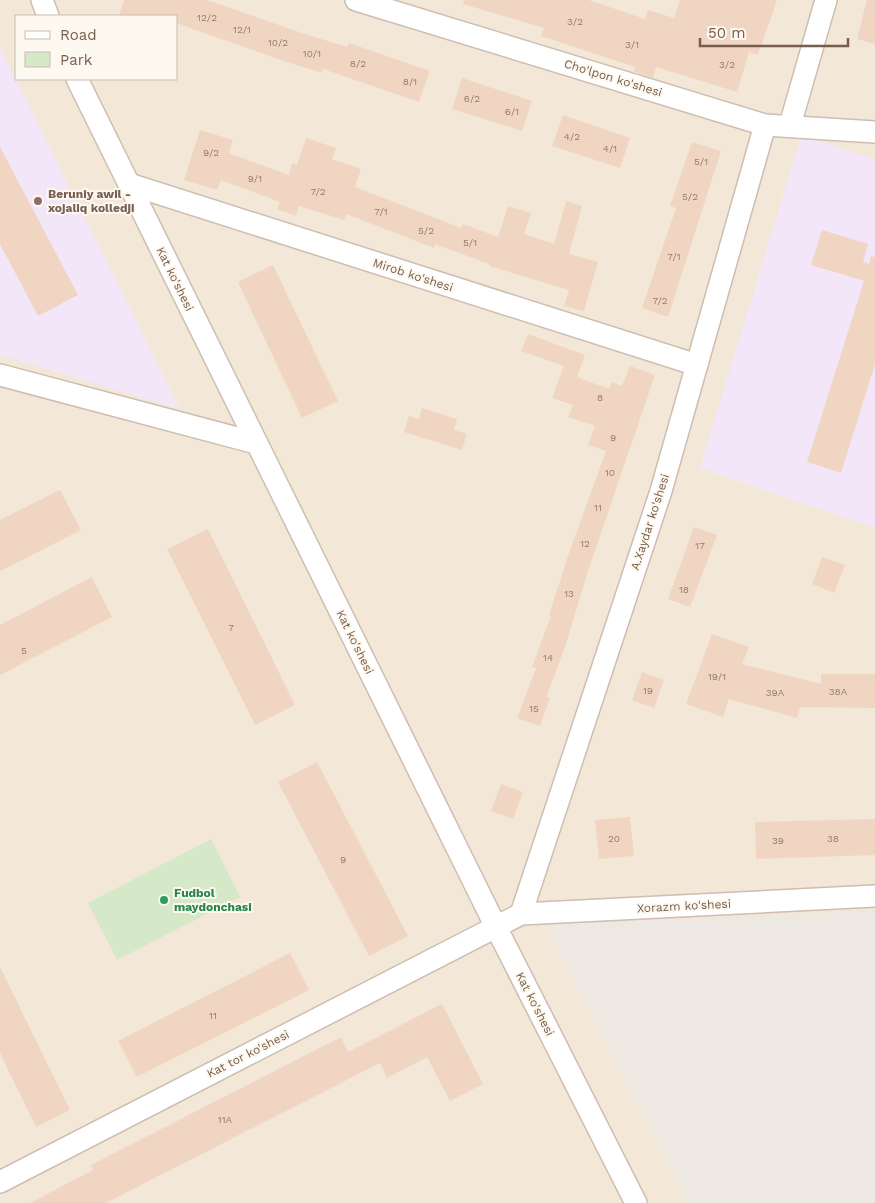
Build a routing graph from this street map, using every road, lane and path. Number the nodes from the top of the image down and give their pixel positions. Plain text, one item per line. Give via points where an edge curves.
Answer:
1 (42, 0) edge
2 (356, 0) edge
3 (826, 0) edge
4 (48, 15) edge
5 (77, 80) edge
6 (765, 125) junction
7 (790, 125) junction
8 (875, 132) edge
9 (129, 184) junction
10 (698, 365) junction
11 (0, 375) edge
12 (256, 443) junction
13 (875, 896) edge
14 (521, 914) junction
15 (496, 927) junction
16 (0, 1182) edge
17 (636, 1203) edge

1 - 4 street
2 - 6 street, Cho'lpon ko'shesi
3 - 7 street
5 - 9 street, Kat ko'shesi
6 - 7 street, Cho'lpon ko'shesi
6 - 10 street, A.Xaydar ko'shesi
7 - 8 street, Cho'lpon ko'shesi
9 - 10 street, Mirob ko'shesi
9 - 12 street, Kat ko'shesi
10 - 14 street, A.Xaydar ko'shesi via 661,492
11 - 12 street
12 - 15 street, Kat ko'shesi
13 - 14 street, Xorazm ko'shesi
14 - 15 street, Xorazm ko'shesi
15 - 16 street, Kat tor ko'shesi
15 - 17 street, Kat ko'shesi

